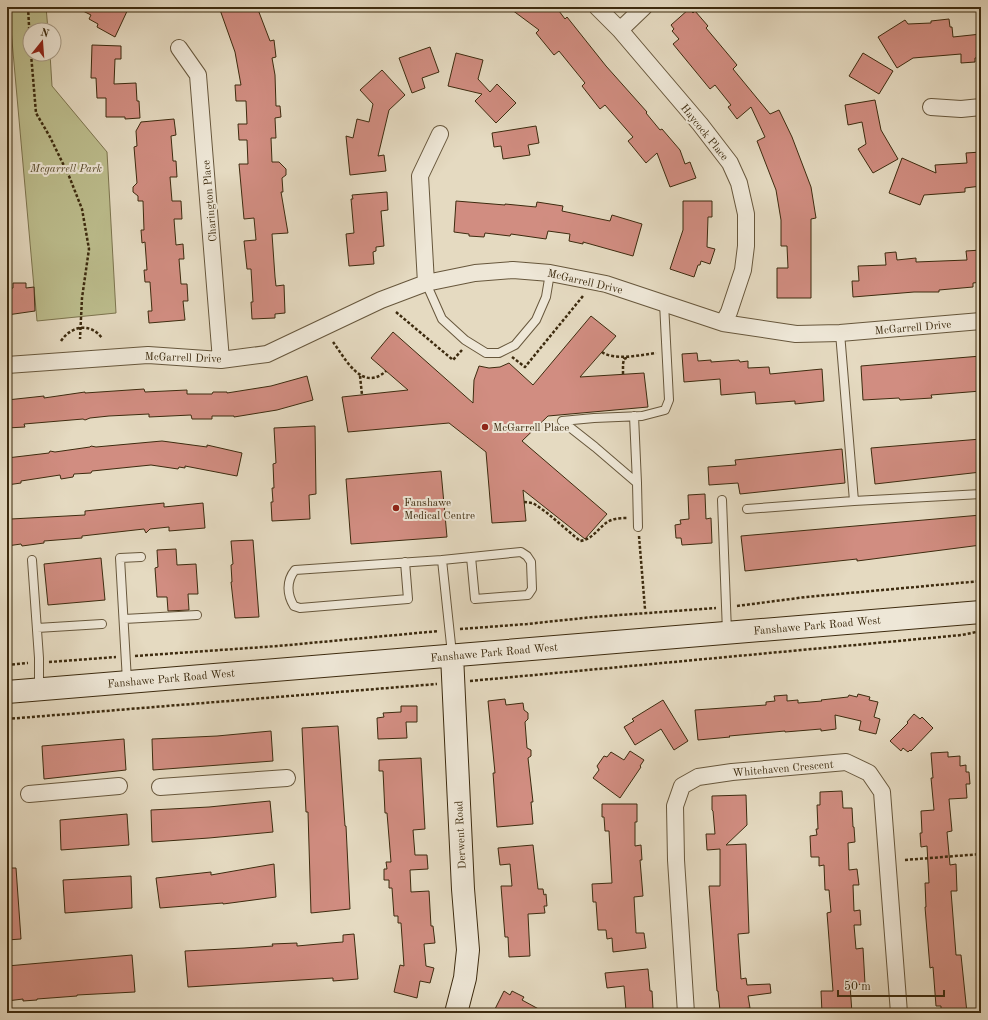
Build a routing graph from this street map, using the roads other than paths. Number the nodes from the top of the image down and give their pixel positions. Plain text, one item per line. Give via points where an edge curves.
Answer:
1 (597, 7) edge
2 (644, 7) edge
3 (620, 30) junction
4 (179, 48) dead end
5 (931, 107) dead end
6 (981, 107) edge
7 (440, 134) dead end
8 (550, 272) junction
9 (426, 283) junction
10 (664, 303) junction
11 (981, 321) edge
12 (723, 322) junction
13 (840, 333) junction
14 (221, 360) junction
15 (7, 365) edge
16 (634, 416) junction
17 (637, 483) junction
18 (981, 494) edge
19 (722, 500) dead end
20 (854, 501) junction
21 (747, 510) dead end
22 (638, 527) road end
23 (141, 557) dead end
24 (471, 557) junction
25 (32, 560) dead end
26 (442, 560) junction
27 (405, 562) junction
28 (981, 612) edge
29 (198, 615) dead end
30 (124, 619) junction
31 (102, 624) dead end
32 (37, 628) junction
33 (727, 633) junction
34 (452, 655) junction
35 (127, 682) junction
36 (40, 689) junction
37 (7, 692) edge
38 (287, 778) dead end
39 (119, 786) dead end
40 (160, 786) dead end
41 (29, 794) dead end
42 (456, 1013) edge
43 (686, 1013) edge
44 (899, 1013) edge

1 - 3 street, Haycock Place
2 - 3 street
3 - 12 street, Haycock Place via 700,124 730,163 739,184 746,214 746,246 743,270 729,312
4 - 14 street, Charington Place via 198,75
5 - 6 street
7 - 9 street via 420,176
8 - 9 street, McGarrell Drive via 513,270 475,273
8 - 9 lane via 548,291 536,320 515,345 499,353 486,353 465,340 442,319
8 - 10 street, McGarrell Drive via 606,284
9 - 14 street, McGarrell Drive via 381,300 267,354
10 - 12 street, McGarrell Drive
10 - 16 lane via 669,400 665,410
11 - 13 street, McGarrell Drive
12 - 13 street, McGarrell Drive via 796,334
13 - 20 lane
14 - 15 street, McGarrell Drive via 148,355
16 - 17 lane
16 - 17 lane via 562,421
17 - 22 lane
18 - 20 lane
19 - 33 lane
20 - 21 lane
23 - 30 lane via 120,558
24 - 24 lane via 520,552 531,562 532,589 528,595 475,599
24 - 26 lane
25 - 32 lane
26 - 27 lane
26 - 34 lane
27 - 27 lane via 295,570 288,587 289,598 294,606 300,608 408,599
28 - 33 main road, Fanshawe Park Road West
29 - 30 lane
30 - 35 lane
31 - 32 lane
32 - 36 lane
33 - 34 main road, Fanshawe Park Road West
34 - 35 main road, Fanshawe Park Road West
34 - 42 main road, Derwent Road via 462,889 468,950 465,978
35 - 36 main road, Fanshawe Park Road West
36 - 37 main road, Fanshawe Park Road West
38 - 40 street
39 - 41 street
43 - 44 street, Whitehaven Crescent via 674,806 682,786 698,777 732,772 846,762 869,773 882,792

